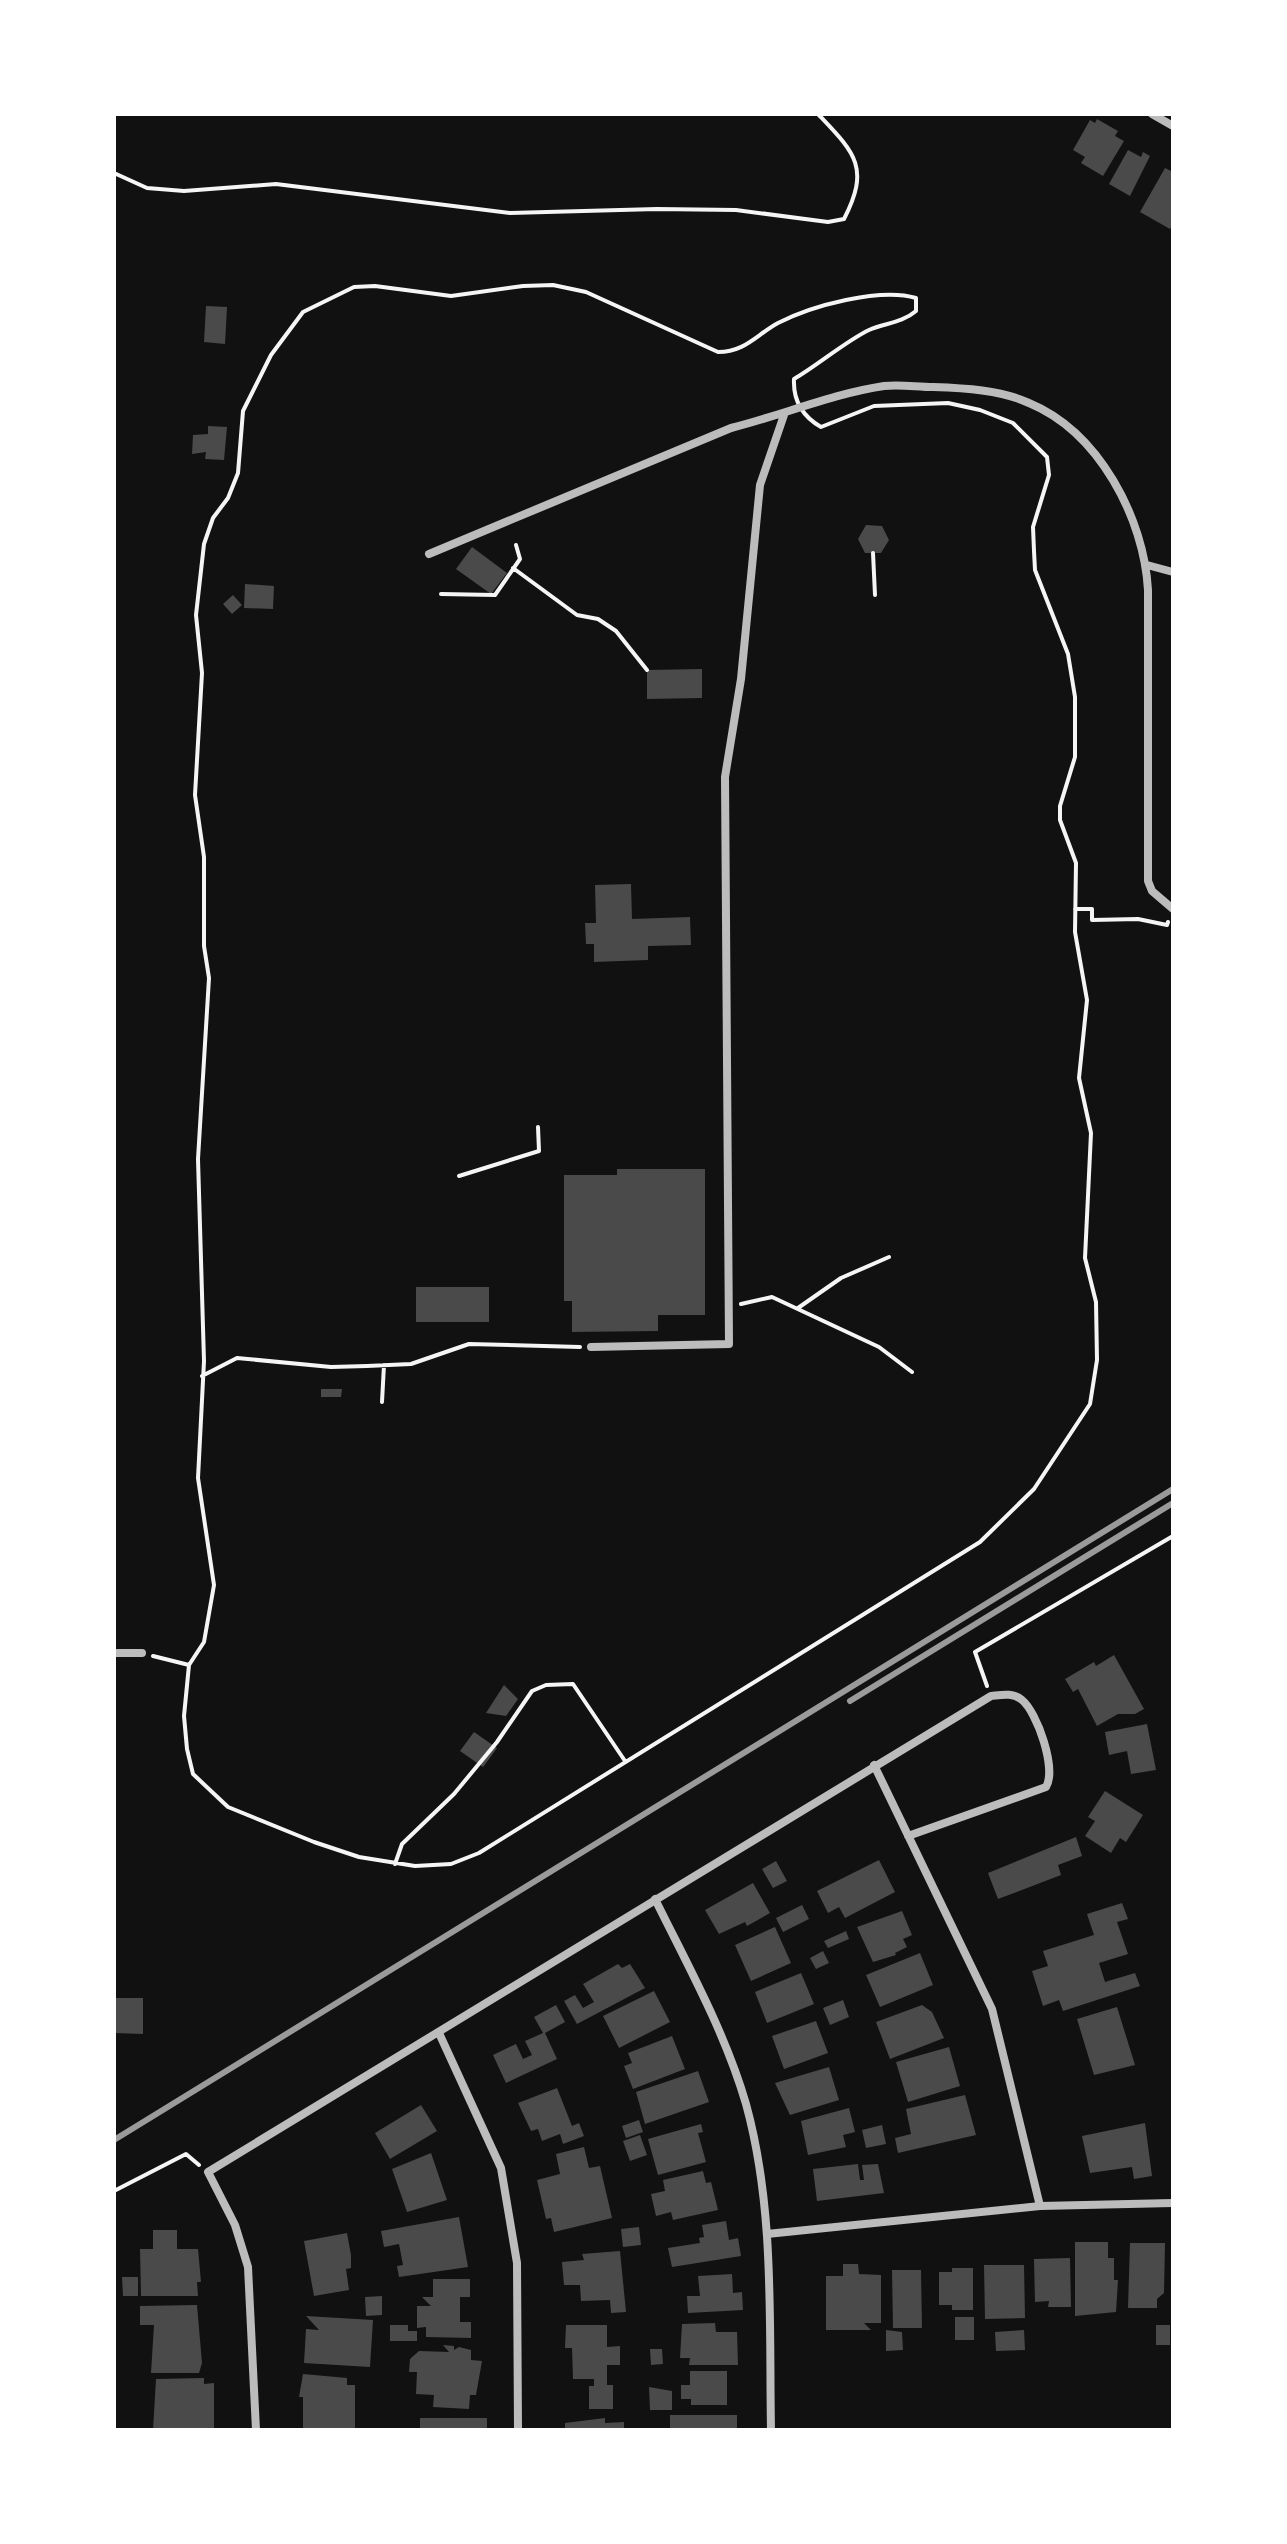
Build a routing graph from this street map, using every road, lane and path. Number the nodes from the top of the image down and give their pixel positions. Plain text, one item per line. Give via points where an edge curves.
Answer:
1 (818, 114) edge
2 (1152, 114) edge
3 (1173, 126) edge
4 (114, 173) edge
5 (800, 409) junction
6 (784, 415) junction
7 (516, 545) dead end
8 (873, 553) dead end
9 (429, 554) dead end
10 (1147, 565) junction
11 (513, 568) junction
12 (1173, 572) edge
13 (441, 594) dead end
14 (875, 595) dead end
15 (647, 670) dead end
16 (1075, 909) junction
17 (1173, 909) edge
18 (538, 1127) dead end
19 (459, 1176) dead end
20 (889, 1257) dead end
21 (731, 1306) junction
22 (798, 1308) junction
23 (591, 1347) joint
24 (384, 1365) junction
25 (912, 1372) dead end
26 (202, 1376) junction
27 (382, 1402) dead end
28 (1173, 1536) edge
29 (114, 1653) edge
30 (142, 1653) joint
31 (189, 1665) junction
32 (991, 1696) junction
33 (625, 1761) junction
34 (874, 1765) junction
35 (908, 1836) junction
36 (395, 1864) junction
37 (655, 1899) junction
38 (439, 2033) junction
39 (208, 2172) junction
40 (114, 2191) edge
41 (1173, 2203) edge
42 (1040, 2206) junction
43 (767, 2234) junction
44 (256, 2430) edge
45 (518, 2430) edge
46 (771, 2430) edge

1 - 4 path via 840,136 857,167 858,192 844,219 828,222 736,210 510,213 276,184 184,191 147,188
2 - 3 street
5 - 6 street
5 - 10 street via 887,386 967,389 1029,402 1068,426 1096,453 1133,524
5 - 16 path via 821,427 874,406 948,403 1013,423 1047,457 1049,475 1033,527 1035,570 1068,654 1075,697 1075,757 1060,806 1062,832 1076,863
5 - 26 path via 794,379 872,329 910,316 916,311 916,298 889,295 811,308 776,324 750,344 718,352 570,288 523,286 451,296 354,287 303,312 271,355 243,411 238,473 204,544 196,615 202,673 195,795 204,857 209,978 198,1159
6 - 9 street via 731,428
6 - 21 street via 760,485 741,679 725,777
7 - 11 path via 520,559
8 - 14 path
10 - 12 street
10 - 17 street via 1148,881
11 - 13 path via 495,595
11 - 15 path via 577,615 598,619 616,631
16 - 17 path via 1092,909 1092,920 1138,919 1167,925
16 - 33 path via 1087,1000 1079,1078 1092,1149 1085,1258 1096,1302 1097,1360 1090,1404 1034,1489 980,1542
18 - 19 path via 539,1151
20 - 22 path via 841,1278
21 - 22 path via 772,1297
21 - 23 street via 729,1344
22 - 25 path via 879,1347
23 - 24 path via 469,1344 411,1364
24 - 26 path via 331,1367 237,1358
24 - 27 path
26 - 31 path via 198,1478 214,1585 204,1642
28 - 32 path via 975,1652
29 - 30 street
30 - 31 path
31 - 36 path via 187,1749 193,1774 210,1793 270,1825 359,1857
32 - 34 street
32 - 35 street via 1012,1695 1024,1701 1049,1754 1052,1777 1046,1787
33 - 36 path via 465,1860 438,1866
33 - 36 path via 573,1684 532,1691 454,1794 402,1844
34 - 35 street
34 - 37 street
35 - 42 street via 992,2009
37 - 38 street
37 - 43 street via 734,2066 754,2136
38 - 39 street
38 - 45 street via 501,2168 517,2263
39 - 40 path via 186,2154
39 - 44 street via 235,2225 248,2267
41 - 42 street
42 - 43 street
43 - 46 street

